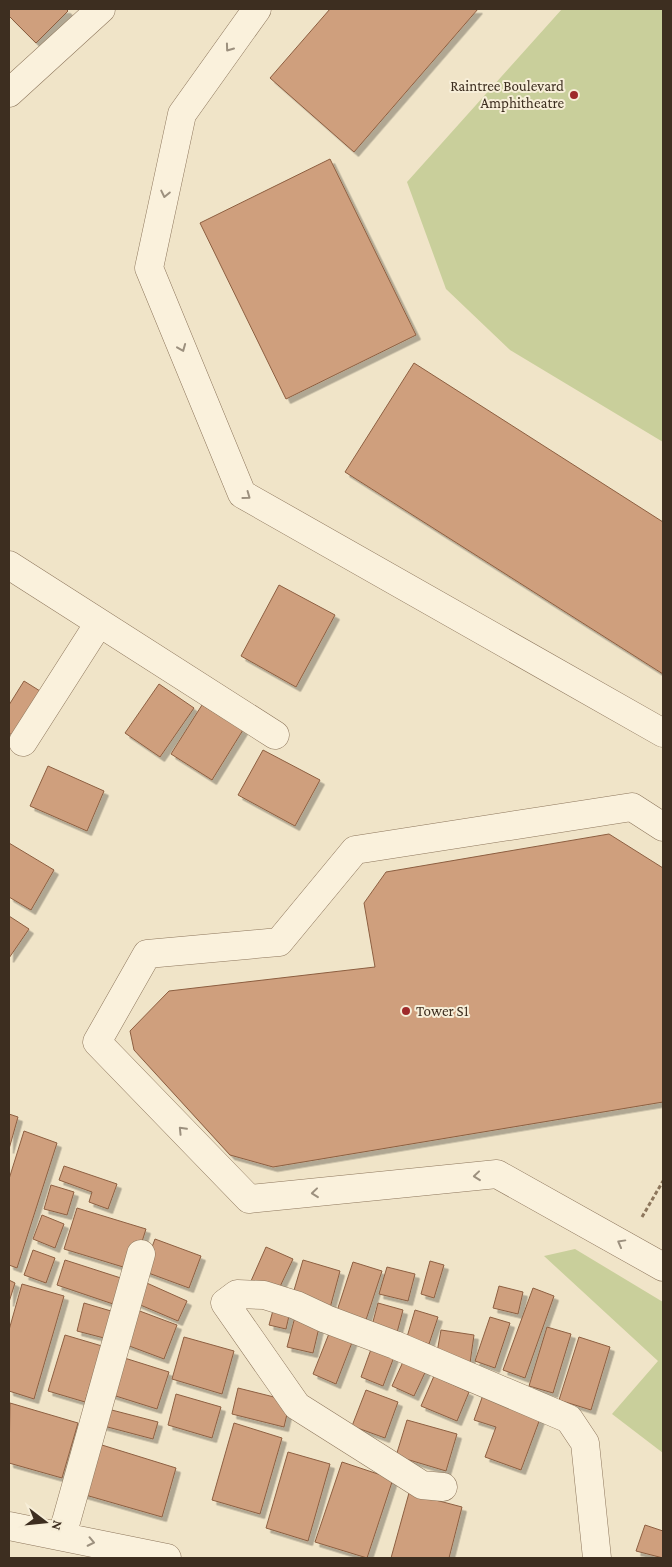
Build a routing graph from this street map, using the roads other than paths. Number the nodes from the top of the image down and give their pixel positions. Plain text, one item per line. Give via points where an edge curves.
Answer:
1 (102, 9) edge
2 (257, 9) edge
3 (9, 93) edge
4 (9, 565) edge
5 (99, 623) junction
6 (663, 733) edge
7 (275, 735) dead end
8 (24, 742) dead end
9 (663, 827) edge
10 (141, 1254) dead end
11 (663, 1267) edge
12 (443, 1487) dead end
13 (9, 1526) edge
14 (62, 1536) junction
15 (167, 1558) edge
16 (597, 1558) edge

1 - 3 street
2 -> 6 street via 182,114 149,268 242,494
4 - 5 street
5 - 7 street
5 - 8 street
11 -> 9 street via 497,1174 249,1199 97,1042 147,954 279,942 355,850 632,807
10 - 14 street
12 - 16 street via 422,1485 297,1406 225,1303 237,1294 264,1295 288,1303 569,1419 585,1444
13 - 14 street
14 -> 15 street

